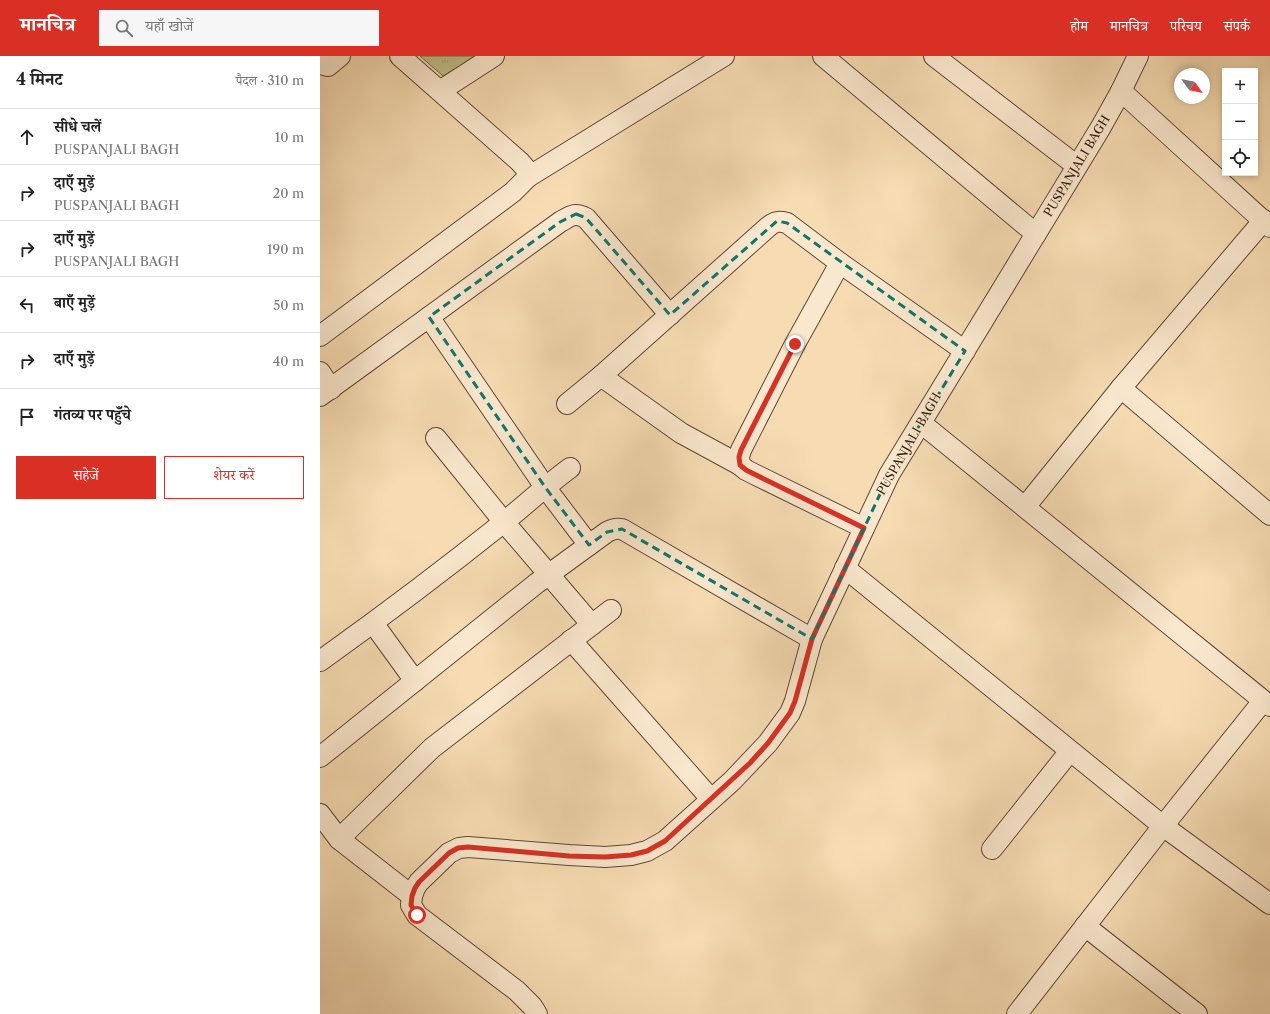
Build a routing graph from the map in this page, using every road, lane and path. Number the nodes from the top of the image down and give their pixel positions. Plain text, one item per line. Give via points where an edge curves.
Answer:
1 (340, 56) edge
2 (400, 56) edge
3 (494, 56) edge
4 (724, 56) edge
5 (823, 56) edge
6 (934, 56) edge
7 (1138, 56) edge
8 (320, 64) edge
9 (440, 91) junction
10 (1121, 91) junction
11 (1077, 166) junction
12 (528, 177) junction
13 (1267, 224) edge
14 (1036, 234) junction
15 (840, 264) junction
16 (670, 315) junction
17 (429, 317) junction
18 (320, 336) edge
19 (965, 351) junction
20 (320, 372) edge
21 (602, 376) junction
22 (1121, 388) junction
23 (325, 393) edge
24 (567, 404) dead end
25 (921, 423) junction
26 (436, 438) dead end
27 (740, 465) junction
28 (570, 468) dead end
29 (545, 487) junction
30 (1025, 507) junction
31 (1270, 515) edge
32 (504, 522) junction
33 (864, 528) junction
34 (589, 545) junction
35 (845, 568) junction
36 (549, 574) junction
37 (611, 610) dead end
38 (373, 623) junction
39 (592, 625) junction
40 (812, 639) junction
41 (572, 640) junction
42 (320, 661) edge
43 (415, 681) junction
44 (1267, 703) edge
45 (1070, 751) junction
46 (320, 757) edge
47 (711, 799) junction
48 (320, 814) edge
49 (1162, 826) junction
50 (339, 839) junction
51 (992, 849) dead end
52 (412, 896) junction
53 (1270, 904) edge
54 (1085, 926) junction
55 (537, 1014) edge
56 (1017, 1014) edge
57 (1197, 1014) edge

1 - 8 street via 328,66
2 - 9 street
3 - 9 street
4 - 12 street
5 - 14 street
6 - 11 street
7 - 10 street, PUSPANJALI BAGH
9 - 12 street via 520,162
10 - 11 street, PUSPANJALI BAGH
10 - 13 street
11 - 14 street, PUSPANJALI BAGH
12 - 18 street via 514,192
13 - 22 street
14 - 19 street, PUSPANJALI BAGH
15 - 16 street via 787,223 778,221 768,227
15 - 19 street
15 - 27 street via 795,344 741,450
16 - 17 street via 586,218 576,214 560,222
16 - 21 street
17 - 23 street
17 - 29 street
19 - 25 street, PUSPANJALI BAGH
20 - 23 street
21 - 24 street
21 - 27 street via 682,433
22 - 30 street
22 - 31 street
25 - 30 street
25 - 33 street, PUSPANJALI BAGH via 889,475
26 - 32 street
27 - 33 street
28 - 29 street
29 - 32 street
29 - 34 street
30 - 44 street
32 - 36 street
32 - 38 street
33 - 35 street, PUSPANJALI BAGH
34 - 36 street
34 - 40 street via 607,532 622,529
35 - 40 street, PUSPANJALI BAGH
35 - 45 street
36 - 39 street
36 - 43 street
37 - 39 street
38 - 42 street
38 - 43 street
39 - 41 street
40 - 47 street, PUSPANJALI BAGH via 790,713 750,763
41 - 47 street
41 - 50 street via 432,748
43 - 46 street
44 - 49 street
45 - 49 street
45 - 51 street
47 - 52 street, PUSPANJALI BAGH via 665,841 647,851 631,855 569,856 458,848 426,874
48 - 50 street
49 - 53 street
49 - 54 street
50 - 52 street
52 - 55 street via 411,905 417,915 517,991
54 - 56 street
54 - 57 street

